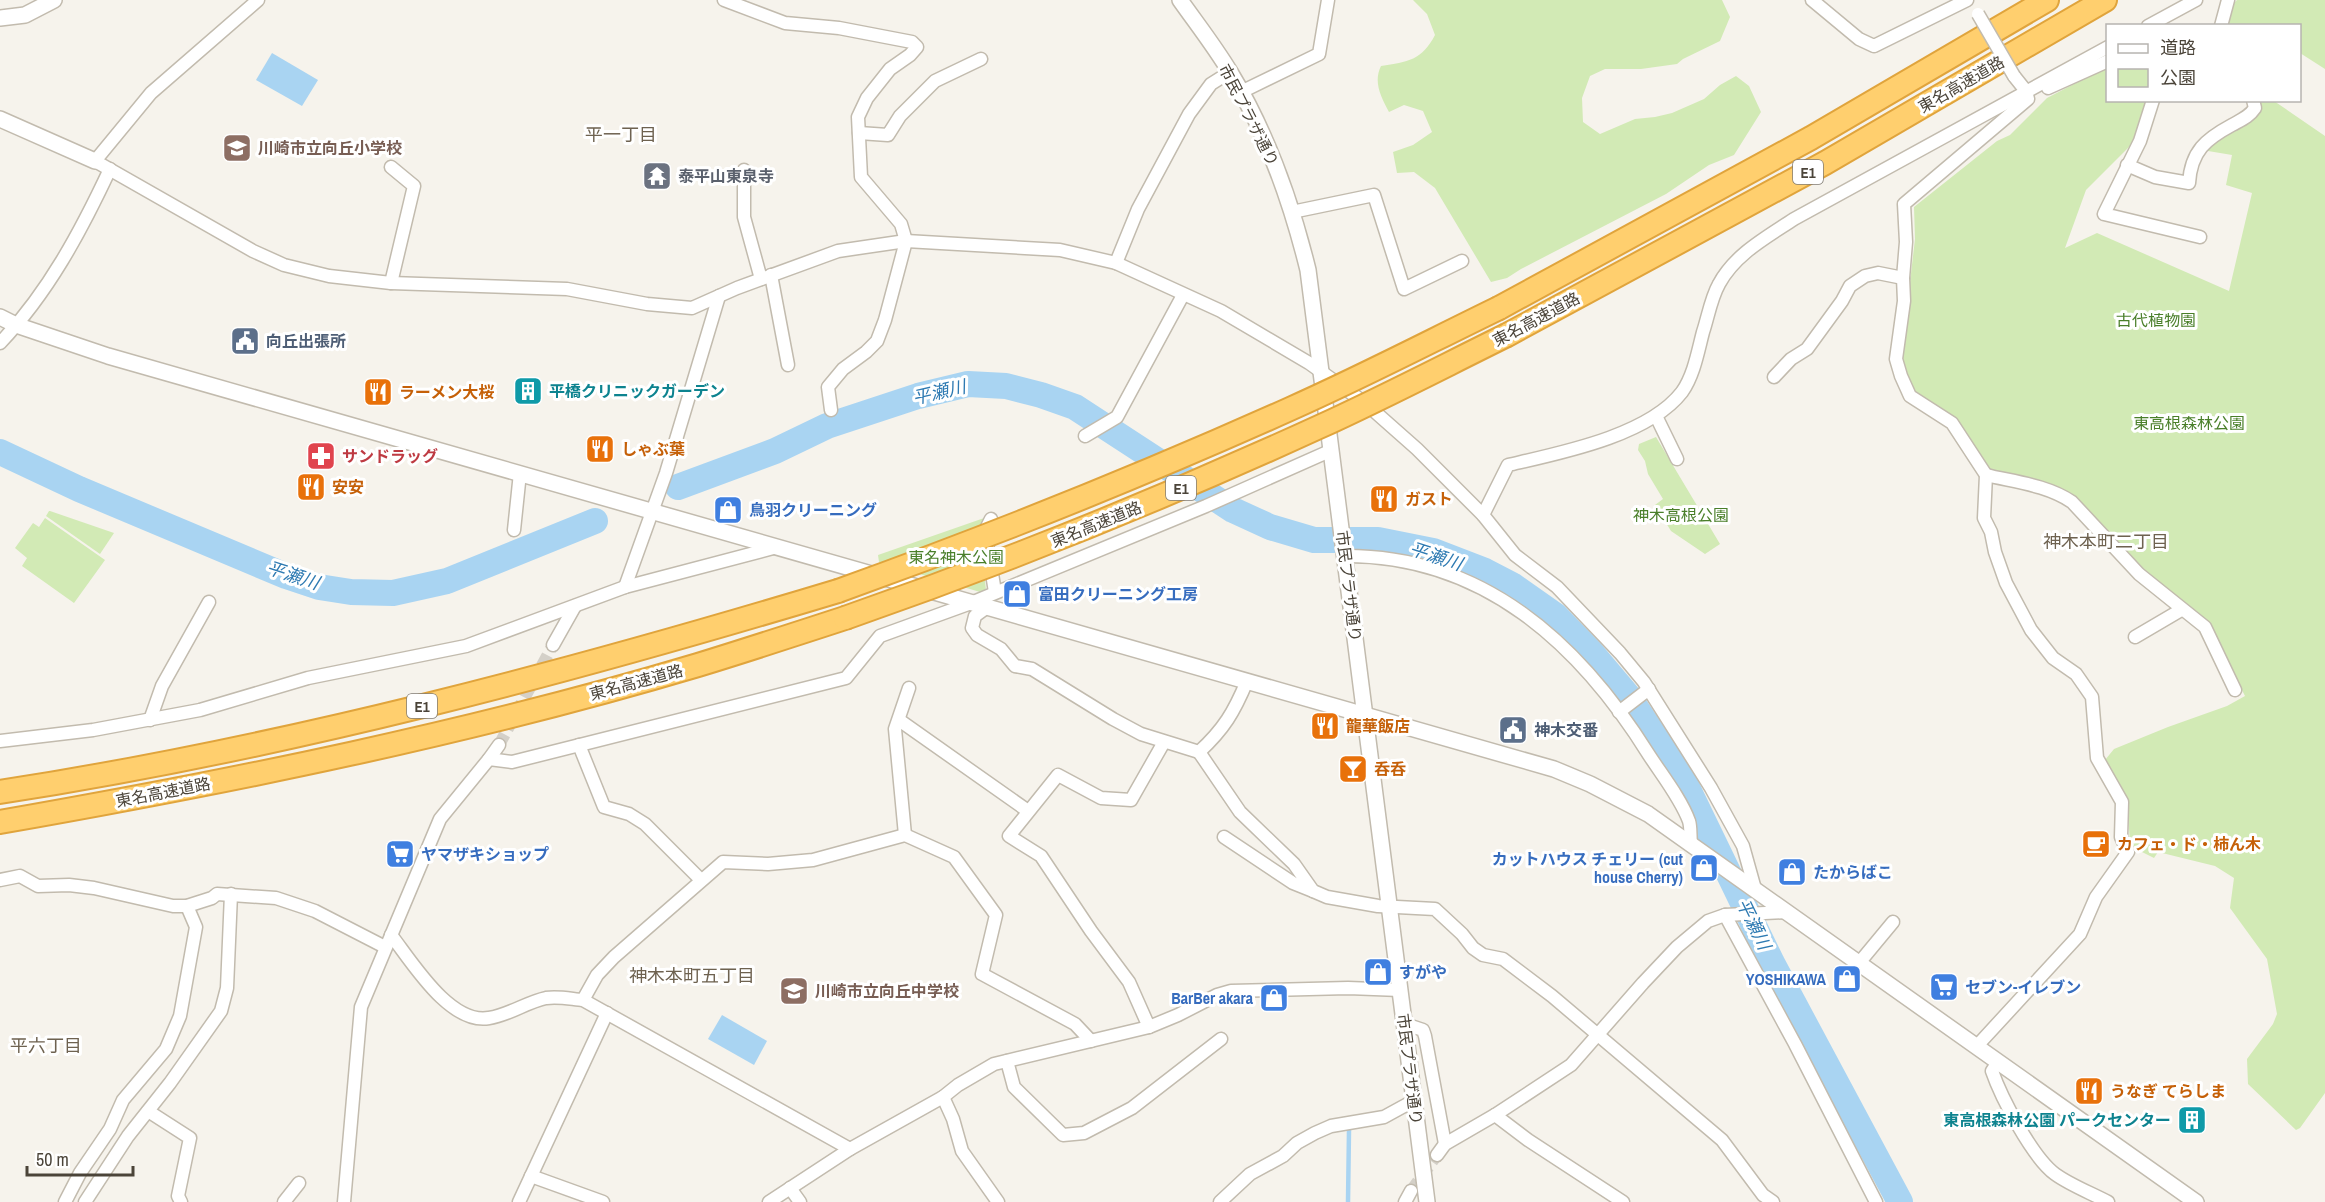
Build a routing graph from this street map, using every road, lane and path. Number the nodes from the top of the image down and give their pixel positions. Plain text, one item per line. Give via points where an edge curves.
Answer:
1 (54, 0) edge
2 (258, 0) edge
3 (724, 0) edge
4 (1180, 0) edge
5 (1329, 0) edge
6 (1812, 0) edge
7 (1969, 0) edge
8 (2047, 0) edge
9 (2105, 0) edge
10 (2196, 0) edge
11 (2228, 0) edge
12 (0, 18) edge
13 (2152, 24) edge
14 (2222, 24) edge
15 (2106, 48) edge
16 (981, 59) dead end
17 (2106, 62) edge
18 (1230, 72) junction
19 (2026, 91) junction
20 (1241, 92) junction
21 (2152, 102) edge
22 (2254, 102) edge
23 (0, 119) edge
24 (859, 133) junction
25 (95, 161) junction
26 (2127, 165) junction
27 (392, 167) dead end
28 (110, 169) junction
29 (744, 170) dead end
30 (1292, 212) junction
31 (2200, 237) dead end
32 (906, 241) junction
33 (1462, 261) dead end
34 (1116, 263) junction
35 (766, 277) junction
36 (1903, 279) junction
37 (392, 283) junction
38 (1183, 295) junction
39 (719, 296) junction
40 (0, 317) edge
41 (16, 326) junction
42 (0, 343) edge
43 (788, 365) dead end
44 (1322, 371) junction
45 (1774, 378) dead end
46 (831, 410) dead end
47 (1656, 416) junction
48 (1088, 434) dead end
49 (1332, 450) junction
50 (1677, 459) dead end
51 (520, 473) junction
52 (1986, 475) junction
53 (653, 512) junction
54 (1483, 515) junction
55 (992, 519) dead end
56 (514, 530) dead end
57 (778, 547) junction
58 (1344, 554) junction
59 (625, 587) junction
60 (995, 592) junction
61 (209, 602) dead end
62 (979, 605) junction
63 (575, 606) junction
64 (2181, 610) junction
65 (2135, 637) dead end
66 (553, 645) tunnel mouth
67 (1247, 681) junction
68 (909, 688) dead end
69 (2235, 690) dead end
70 (1645, 692) junction
71 (1621, 710) junction
72 (1365, 715) junction
73 (150, 720) junction
74 (899, 720) junction
75 (0, 741) edge
76 (1164, 742) junction
77 (499, 745) tunnel mouth
78 (579, 745) junction
79 (1199, 752) junction
80 (489, 759) junction
81 (0, 792) edge
82 (1028, 811) junction
83 (0, 822) edge
84 (905, 835) junction
85 (1224, 837) dead end
86 (1691, 843) junction
87 (0, 880) edge
88 (701, 880) junction
89 (1755, 889) junction
90 (1313, 891) junction
91 (231, 894) junction
92 (187, 906) junction
93 (1390, 907) junction
94 (1787, 912) junction
95 (1725, 915) junction
96 (1893, 922) dead end
97 (388, 941) junction
98 (1859, 963) junction
99 (1400, 990) junction
100 (583, 1000) junction
101 (607, 1013) junction
102 (1405, 1024) junction
103 (1149, 1027) junction
104 (1598, 1036) junction
105 (1221, 1039) dead end
106 (1091, 1041) junction
107 (1976, 1047) junction
108 (1007, 1061) junction
109 (1998, 1062) junction
110 (943, 1097) junction
111 (1415, 1100) junction
112 (148, 1111) junction
113 (1495, 1115) junction
114 (1445, 1144) junction
115 (850, 1149) junction
116 (1437, 1155) tunnel mouth
117 (531, 1176) junction
118 (299, 1183) dead end
119 (790, 1188) junction
120 (65, 1202) edge
121 (85, 1202) edge
122 (181, 1202) edge
123 (284, 1202) edge
124 (344, 1202) edge
125 (519, 1202) edge
126 (603, 1202) edge
127 (769, 1202) edge
128 (800, 1202) edge
129 (998, 1202) edge
130 (1220, 1202) edge
131 (1427, 1202) edge
132 (1623, 1202) edge
133 (1773, 1202) edge
134 (1876, 1202) edge
135 (2108, 1202) edge
136 (2196, 1202) edge

1 - 12 street via 25,15
2 - 25 street via 151,93
3 - 24 street via 785,23 912,42 916,47 910,55 890,69 867,98 858,117
4 - 18 street, 市民プラザ通り
5 - 20 street via 1319,54
6 - 7 street via 1859,39 1874,46
7 - 19 street, bridge
8 - 81 highway, 東名高速道路 / E1, bridge via 1791,149 1498,308 1292,408 972,543 838,591 489,690 231,749
9 - 83 highway, 東名高速道路 / E1, bridge via 1815,168 1507,335 1321,426 1105,521 952,581 698,665 500,718 153,795
10 - 13 street
11 - 14 street
15 - 19 street
16 - 24 street via 935,81 900,116 888,135
17 - 19 street via 2046,88
18 - 20 street, 市民プラザ通り
18 - 34 street via 1211,84 1189,114 1138,209
19 - 36 street via 2028,99 1904,204
19 - 47 street via 1794,219 1750,249 1718,285 1683,391
20 - 30 street, 市民プラザ通り
21 - 26 street via 2140,141
22 - 26 street via 2255,108 2250,115 2207,139 2192,165 2189,183 2155,177
23 - 25 street
24 - 32 street via 861,177 901,224
25 - 28 street
26 - 31 street via 2104,214
27 - 37 street via 414,186
28 - 37 street via 284,265 329,276
28 - 41 street via 76,239
29 - 35 street via 744,217
30 - 33 street via 1374,195 1404,290
30 - 44 street, 市民プラザ通り via 1308,270
32 - 34 street via 1060,250
32 - 35 street via 838,250
32 - 46 street via 877,341 828,387
34 - 38 street
35 - 39 street
35 - 43 street
36 - 45 street via 1878,273 1850,286 1807,349 1791,359
36 - 52 street via 1896,359 1901,376 1910,396 1952,423
37 - 39 street via 567,289 692,308
38 - 44 street via 1253,328
38 - 48 street via 1117,417
39 - 53 street
40 - 41 street
41 - 42 street
41 - 51 street via 108,356
44 - 49 street, 市民プラザ通り
44 - 54 street via 1417,449
47 - 50 street
47 - 54 street via 1585,445 1508,465
49 - 58 street, 市民プラザ通り
49 - 60 street
51 - 53 street
51 - 56 street
52 - 64 street via 2041,488 2072,502 2139,574
52 - 107 street via 1984,518 2006,583 2031,630 2053,658 2076,674 2092,697 2097,758 2122,802 2121,837 2128,852 2096,897 2080,934
53 - 57 street
53 - 59 street
54 - 70 street via 1515,555 1557,587 1620,653
55 - 60 street via 985,531
57 - 59 street
57 - 62 street
58 - 71 street via 1416,563 1492,592 1551,634
58 - 72 street, 市民プラザ通り
59 - 63 street
60 - 62 street
61 - 73 street via 162,686
62 - 67 street
62 - 76 street via 972,628 1001,649 1015,666 1032,669 1113,719
62 - 78 street via 879,636 846,678
63 - 66 street
63 - 73 street via 466,646 308,678 200,710
64 - 65 street
64 - 69 street via 2205,627
67 - 72 street
67 - 79 street via 1227,722
68 - 74 street
70 - 71 street
70 - 89 street via 1711,788 1743,846
71 - 86 street via 1690,822
72 - 86 street via 1554,769 1627,802
72 - 93 street, 市民プラザ通り
73 - 75 street
74 - 82 street
74 - 84 street via 896,729
76 - 79 street
76 - 82 street via 1131,800 1101,798 1059,775
77 - 80 street
78 - 80 street via 512,762
78 - 88 street via 604,807 629,814 645,824
79 - 90 street via 1240,812 1294,864
80 - 97 street via 440,819
82 - 103 street via 1009,836 1041,856 1129,982
84 - 88 street via 813,860 723,862
84 - 106 street via 954,857 996,915 982,974 1075,1024
85 - 90 street via 1293,883
86 - 89 street
87 - 92 street via 20,876 38,886 94,888
88 - 100 street via 597,975
89 - 94 street
90 - 93 street via 1355,903
91 - 92 street via 217,894
91 - 97 street via 276,897
91 - 112 street via 227,988 220,1011
92 - 120 street via 196,927 180,1016 166,1049 123,1100 110,1129
93 - 99 street, 市民プラザ通り
93 - 104 street via 1435,909 1473,948 1483,955 1503,959
94 - 95 street
94 - 98 street
95 - 104 street via 1708,921 1677,947
95 - 134 street
96 - 98 street
97 - 100 street via 461,1014 488,1019 546,998
97 - 124 street via 361,1007
98 - 107 street
99 - 102 street, 市民プラザ通り
99 - 103 street via 1231,991
100 - 101 street
101 - 115 street
101 - 117 street
102 - 111 street, 市民プラザ通り
102 - 114 street via 1423,1030 1425,1036
103 - 106 street
104 - 113 street via 1570,1065
104 - 133 street via 1722,1140 1763,1195
105 - 108 street via 1132,1108 1084,1133 1063,1135 1014,1087
106 - 108 street
107 - 109 street
108 - 110 street via 994,1064
109 - 135 street via 1992,1071 1997,1084 2034,1152 2054,1173
109 - 136 street
110 - 115 street
110 - 129 street via 962,1151
111 - 130 street via 1384,1117 1330,1126 1315,1133 1250,1174
111 - 131 street, 市民プラザ通り
112 - 121 street
112 - 122 street via 190,1138 178,1196
113 - 114 street
113 - 132 street
114 - 116 street
115 - 119 street
117 - 125 street
117 - 126 street
118 - 123 street
119 - 127 street
119 - 128 street

